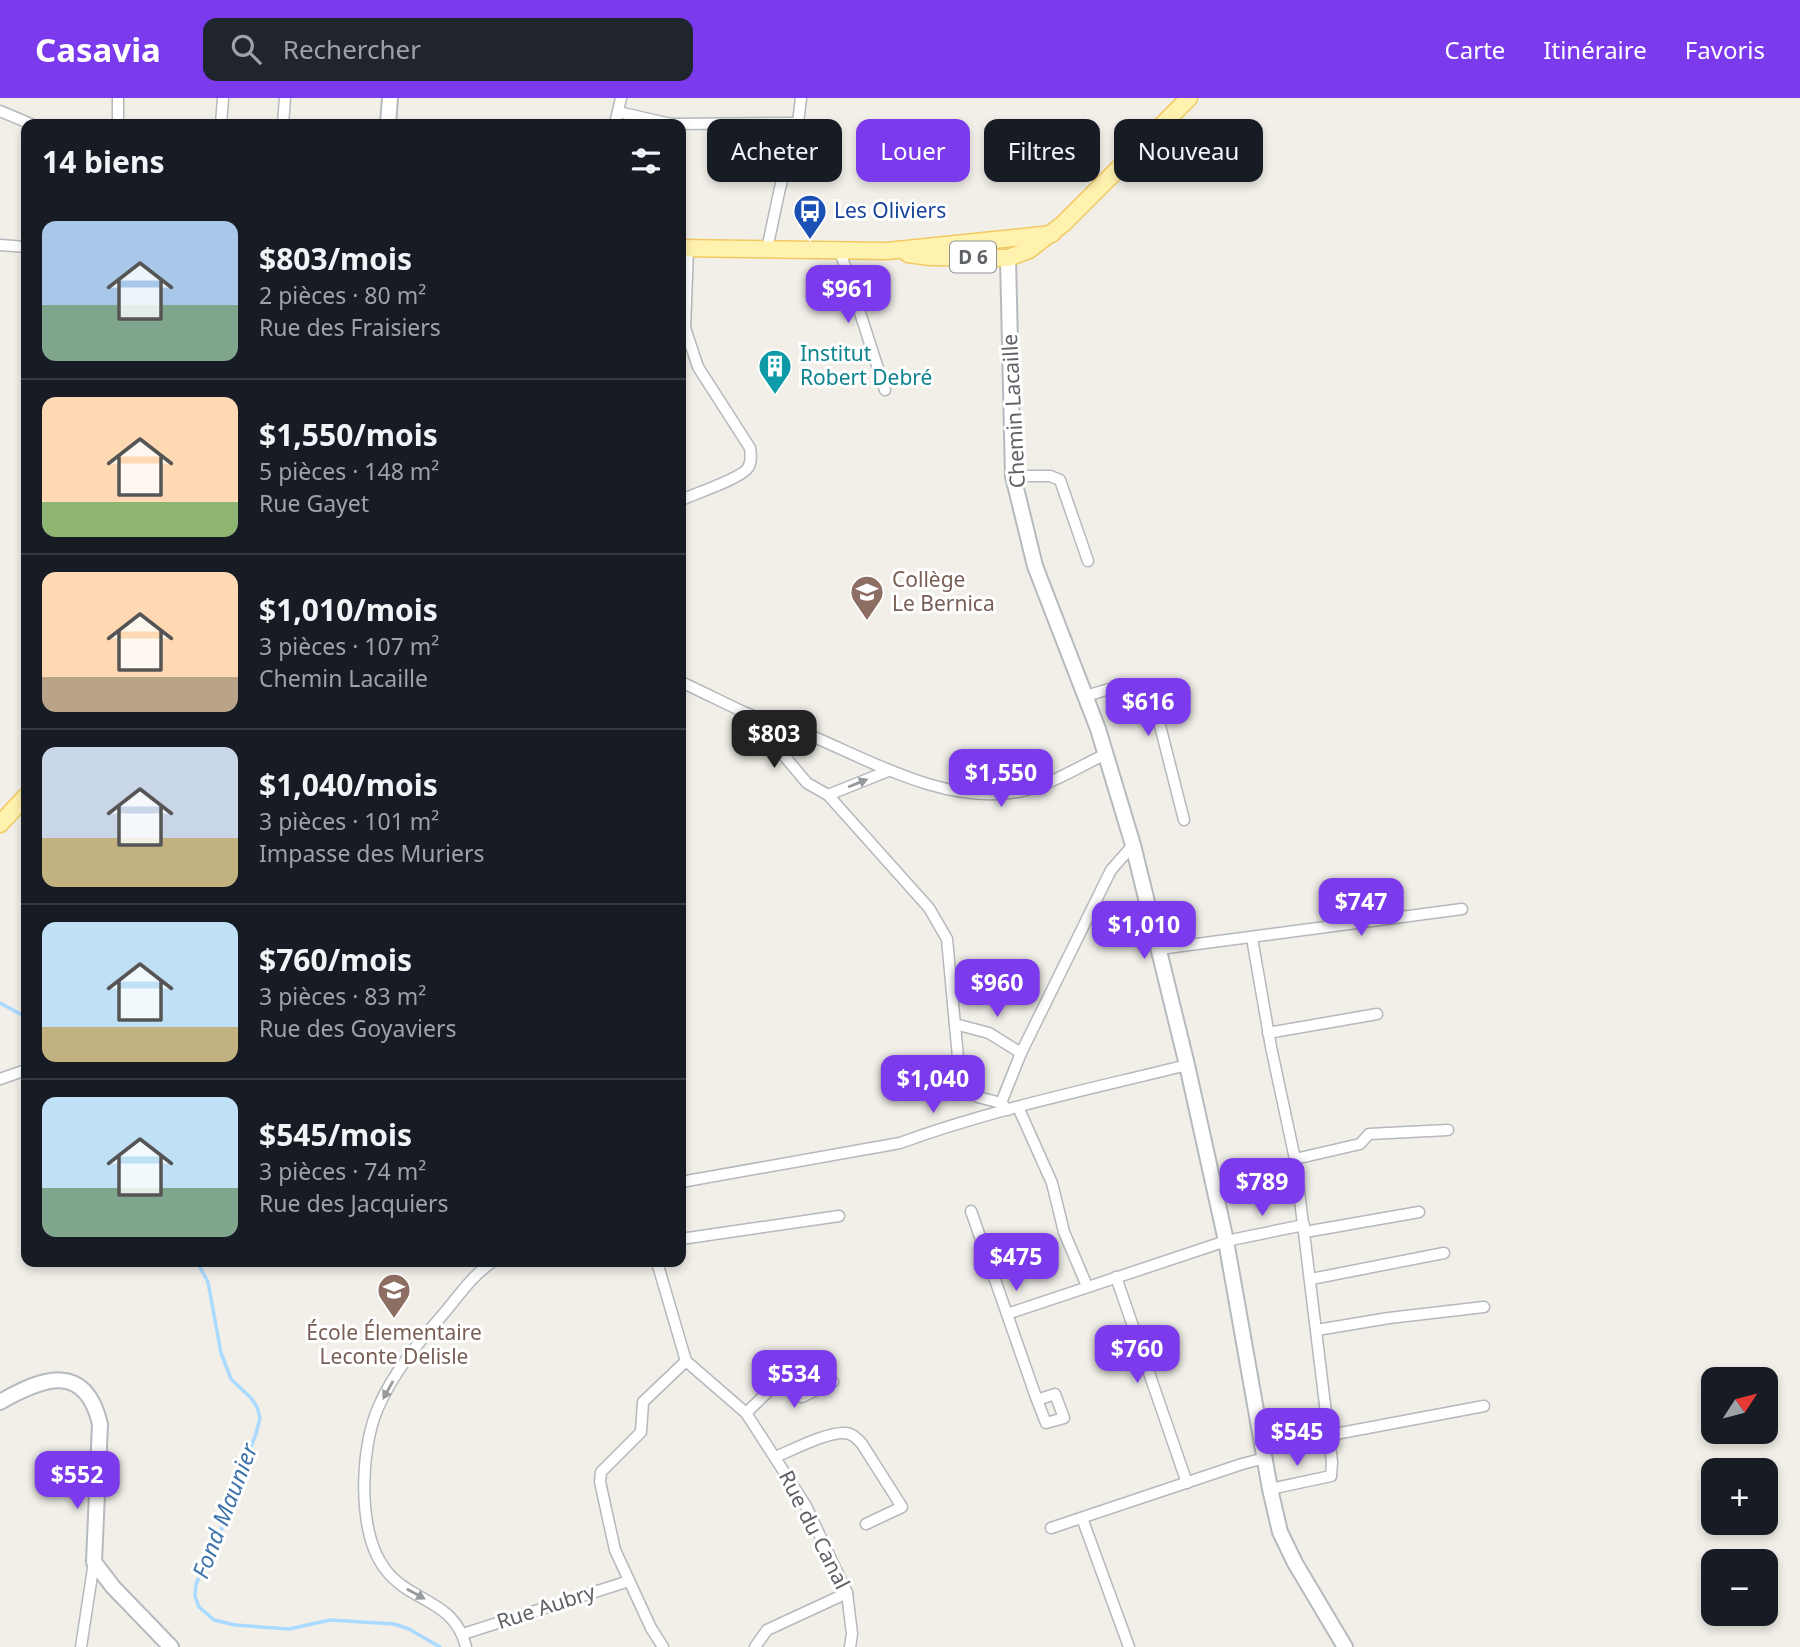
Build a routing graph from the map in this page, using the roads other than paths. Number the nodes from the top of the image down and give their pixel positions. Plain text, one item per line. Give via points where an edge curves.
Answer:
1 (118, 98) edge
2 (223, 98) edge
3 (285, 98) edge
4 (390, 98) edge
5 (621, 98) edge
6 (801, 98) edge
7 (1179, 98) edge
8 (1189, 98) edge
9 (0, 111) edge
10 (618, 112) junction
11 (1172, 115) junction
12 (118, 119) edge
13 (221, 119) edge
14 (283, 119) edge
15 (388, 119) edge
16 (616, 119) edge
17 (649, 119) edge
18 (798, 119) edge
19 (21, 120) edge
20 (686, 124) edge
21 (707, 124) edge
22 (783, 182) edge
23 (1052, 233) junction
24 (1034, 236) junction
25 (0, 245) edge
26 (21, 247) edge
27 (686, 248) edge
28 (767, 249) junction
29 (840, 251) junction
30 (887, 251) junction
31 (1008, 258) junction
32 (686, 331) edge
33 (884, 390) dead end
34 (1013, 476) junction
35 (686, 498) edge
36 (1088, 561) dead end
37 (686, 683) edge
38 (1085, 696) junction
39 (749, 714) junction
40 (796, 730) junction
41 (780, 754) junction
42 (1106, 754) junction
43 (888, 771) junction
44 (828, 795) junction
45 (21, 801) edge
46 (1185, 820) dead end
47 (0, 824) edge
48 (1133, 845) junction
49 (1462, 909) dead end
50 (1252, 937) junction
51 (1159, 948) junction
52 (1377, 1014) dead end
53 (955, 1024) junction
54 (1268, 1033) junction
55 (1021, 1052) junction
56 (1187, 1065) junction
57 (21, 1072) edge
58 (0, 1079) edge
59 (1009, 1107) junction
60 (1448, 1130) dead end
61 (1295, 1159) junction
62 (686, 1181) edge
63 (971, 1211) dead end
64 (1419, 1212) dead end
65 (839, 1216) dead end
66 (1305, 1228) junction
67 (686, 1239) edge
68 (1226, 1241) junction
69 (1444, 1253) dead end
70 (485, 1267) edge
71 (658, 1267) edge
72 (1116, 1277) junction
73 (1311, 1279) junction
74 (1087, 1286) junction
75 (1484, 1307) dead end
76 (1007, 1314) junction
77 (1317, 1330) junction
78 (685, 1361) junction
79 (833, 1382) dead end
80 (1037, 1400) dead end
81 (0, 1402) edge
82 (1484, 1406) dead end
83 (746, 1413) junction
84 (1330, 1434) junction
85 (775, 1457) junction
86 (1265, 1458) junction
87 (1187, 1483) junction
88 (1270, 1489) junction
89 (1082, 1518) junction
90 (866, 1524) dead end
91 (1051, 1528) dead end
92 (94, 1562) junction
93 (629, 1581) junction
94 (847, 1593) junction
95 (463, 1634) junction
96 (81, 1647) edge
97 (171, 1647) edge
98 (466, 1647) edge
99 (663, 1647) edge
100 (755, 1647) edge
101 (850, 1647) edge
102 (1129, 1647) edge
103 (1345, 1647) edge

1 - 12 street
2 - 13 street
3 - 14 street
4 - 15 street
5 - 10 street
6 - 18 street
7 - 11 main road, D 6
8 - 11 main road, D 6
9 - 19 street
10 - 16 street
10 - 17 street
11 - 23 main road, D 6
20 - 21 street
22 - 28 street
23 - 24 main road, D 6
23 - 31 main road, D 6
24 - 30 main road, D 6
24 - 31 main road
25 - 26 street
27 - 28 main road, D 6
28 - 29 main road, D 6
29 - 30 main road, D 6
29 - 33 street
30 - 31 main road, D 6 via 930,257
31 - 34 street, Chemin Lacaille
32 - 35 street via 698,367 750,447 751,458 747,469 736,477
34 - 36 street via 1060,480
34 - 38 street, Chemin Lacaille via 1035,566
37 - 39 street
38 - 42 street, Chemin Lacaille
38 - 46 street via 1134,684 1149,691
39 - 40 street
39 - 41 street
40 - 41 street
40 - 43 street
41 - 44 street via 807,783
42 - 43 street via 1040,786 1000,794 947,789
42 - 48 street, Chemin Lacaille
44 -> 43 street
44 - 53 street via 929,908 947,939
45 - 47 main road
48 - 51 street, Chemin Lacaille
48 - 55 street via 1111,870
49 - 50 street
50 - 51 street
50 - 54 street
51 - 56 street, Chemin Lacaille
52 - 54 street
53 - 55 street via 989,1032
53 - 59 street via 960,1079 978,1097
54 - 61 street
55 - 59 street
56 - 59 street
56 - 68 street, Chemin Lacaille
57 - 58 street
59 - 62 street via 900,1143
59 - 74 street via 1052,1184 1063,1232
60 - 61 street via 1369,1135 1360,1144
61 - 66 street
63 - 76 street
64 - 66 street
65 - 67 street
66 - 68 street
66 - 73 street
68 - 72 street
68 - 86 street, Chemin Lacaille
69 - 73 street
70 -> 95 street via 399,1371 377,1409 365,1473 371,1537 384,1568 398,1583 440,1606
71 - 78 street
72 - 74 street
72 - 87 street
73 - 77 street
74 - 76 street
75 - 77 street
76 - 80 street
77 - 84 street
78 - 83 street, Rue du Canal
78 - 93 street via 643,1402 640,1432 601,1472 608,1526
79 - 83 street via 802,1397 784,1384 775,1385
81 - 92 street via 38,1382 56,1379 80,1386 95,1405 100,1424
82 - 84 street
83 - 85 street, Rue du Canal
84 - 88 street via 1331,1476
85 - 90 street, Rue du Canal via 828,1436 855,1436 902,1507
85 - 94 street, Rue du Canal via 806,1506
86 - 87 street
86 - 88 street, Chemin Lacaille
87 - 89 street
88 - 103 street, Chemin Lacaille via 1280,1532
89 - 91 street
89 - 102 street
92 - 96 street
92 - 97 street
93 - 95 street, Rue Aubry
93 - 99 street
94 - 100 street via 767,1630
94 - 101 street, Rue du Canal
95 - 98 street

